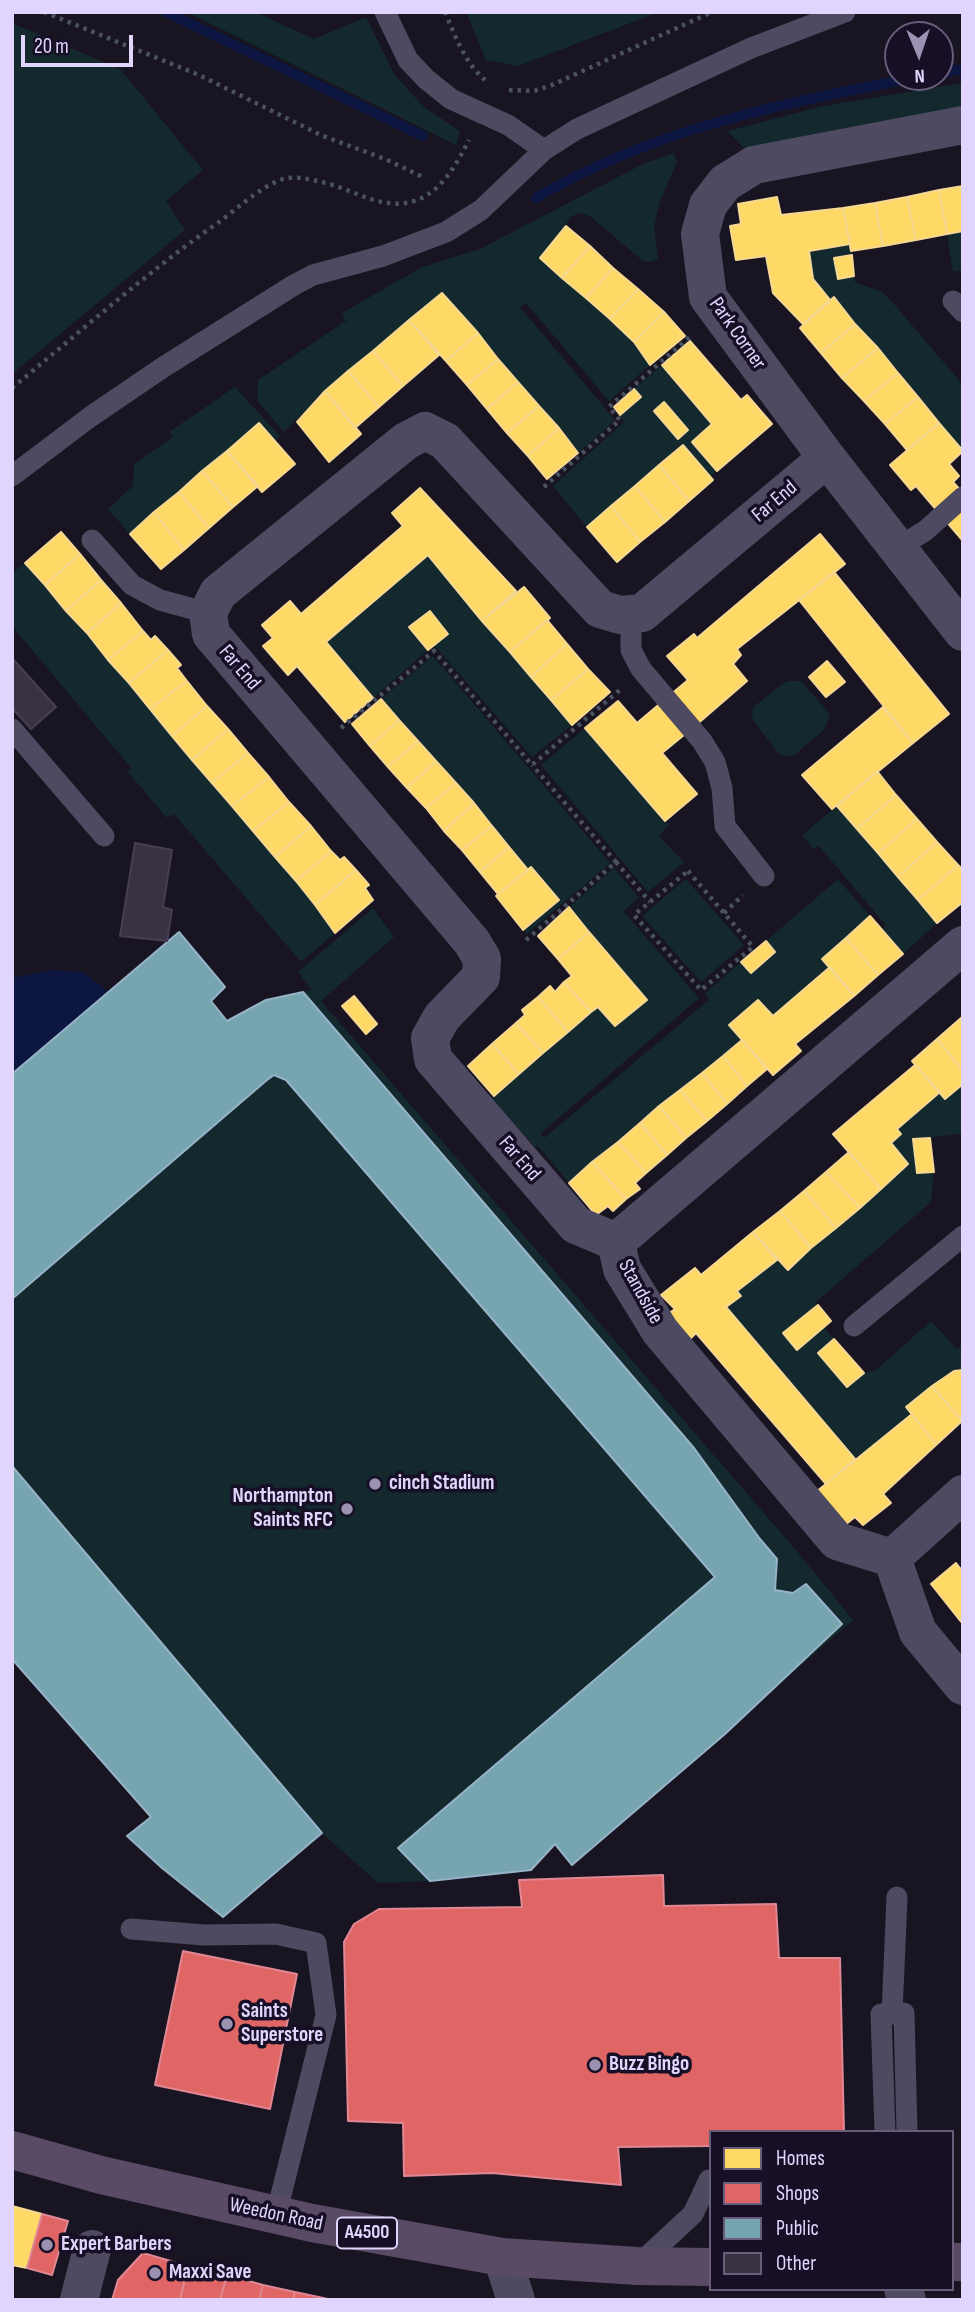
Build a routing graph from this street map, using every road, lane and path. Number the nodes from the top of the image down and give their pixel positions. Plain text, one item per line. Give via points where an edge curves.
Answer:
1 (44, 12) edge
2 (385, 12) edge
3 (445, 12) edge
4 (712, 12) edge
5 (845, 12) edge
6 (491, 85) dead end
7 (502, 88) dead end
8 (963, 125) edge
9 (473, 134) dead end
10 (544, 150) junction
11 (423, 177) dead end
12 (698, 330) dead end
13 (12, 388) edge
14 (827, 458) junction
15 (12, 476) edge
16 (544, 487) dead end
17 (963, 497) edge
18 (92, 540) dead end
19 (897, 548) junction
20 (208, 613) junction
21 (631, 614) junction
22 (963, 632) edge
23 (641, 669) junction
24 (12, 729) edge
25 (341, 729) dead end
26 (532, 765) junction
27 (104, 836) dead end
28 (616, 862) junction
29 (764, 876) dead end
30 (650, 902) junction
31 (526, 940) dead end
32 (963, 945) edge
33 (963, 1236) edge
34 (616, 1242) junction
35 (854, 1326) dead end
36 (963, 1494) edge
37 (892, 1558) junction
38 (963, 1686) edge
39 (897, 1897) dead end
40 (131, 1929) dead end
41 (892, 2014) junction
42 (885, 2130) edge
43 (907, 2130) edge
44 (12, 2150) edge
45 (709, 2180) edge
46 (702, 2214) edge
47 (276, 2215) junction
48 (92, 2249) dead end
49 (502, 2257) junction
50 (636, 2266) junction
51 (709, 2267) edge
52 (79, 2300) edge
53 (516, 2300) edge

1 - 11 path via 199,75 323,136
2 - 10 lane via 408,60 426,79 452,99 508,125
3 - 6 path via 465,55
4 - 7 path via 552,85 534,91
5 - 10 lane via 726,59 587,124
8 - 14 street, Park Corner via 754,165 725,183 708,205 700,234 708,297
9 - 13 path via 455,169 440,186 410,202 387,203 302,177 281,180 172,255
10 - 15 lane via 469,218 433,237 383,256 335,267 294,285 162,368
12 - 16 path via 609,407 620,420
14 - 19 street, Park Corner
14 - 21 street, Far End via 642,613
17 - 19 lane via 925,531
18 - 20 lane via 132,585 160,600
19 - 22 street, Park Corner
20 - 21 street via 218,593 406,441 425,431 446,440 600,609
20 - 34 street, Far End via 211,634 482,959 481,977 442,1017 430,1038 433,1059 576,1225
21 - 23 lane via 631,649
23 - 26 path
23 - 29 lane via 715,762 725,826
24 - 27 lane
25 - 26 path via 434,651
26 - 28 path
28 - 30 path
28 - 31 path
30 - 30 path via 688,871 753,947 701,990 634,915
32 - 34 street, Standside
33 - 35 lane
34 - 37 street, Standside via 621,1269 660,1331 837,1541
36 - 37 street
37 - 38 street via 918,1632
39 - 41 lane
40 - 47 lane via 276,1934 316,1942 326,2015
41 - 42 lane via 881,2014
41 - 43 lane via 904,2013
44 - 47 main road, Weedon Road / A4500
45 - 46 lane
46 - 50 lane
47 - 49 main road, Weedon Road / A4500
48 - 52 street
49 - 50 main road, Weedon Road / A4500
49 - 53 street
50 - 51 main road, Weedon Road / A4500

